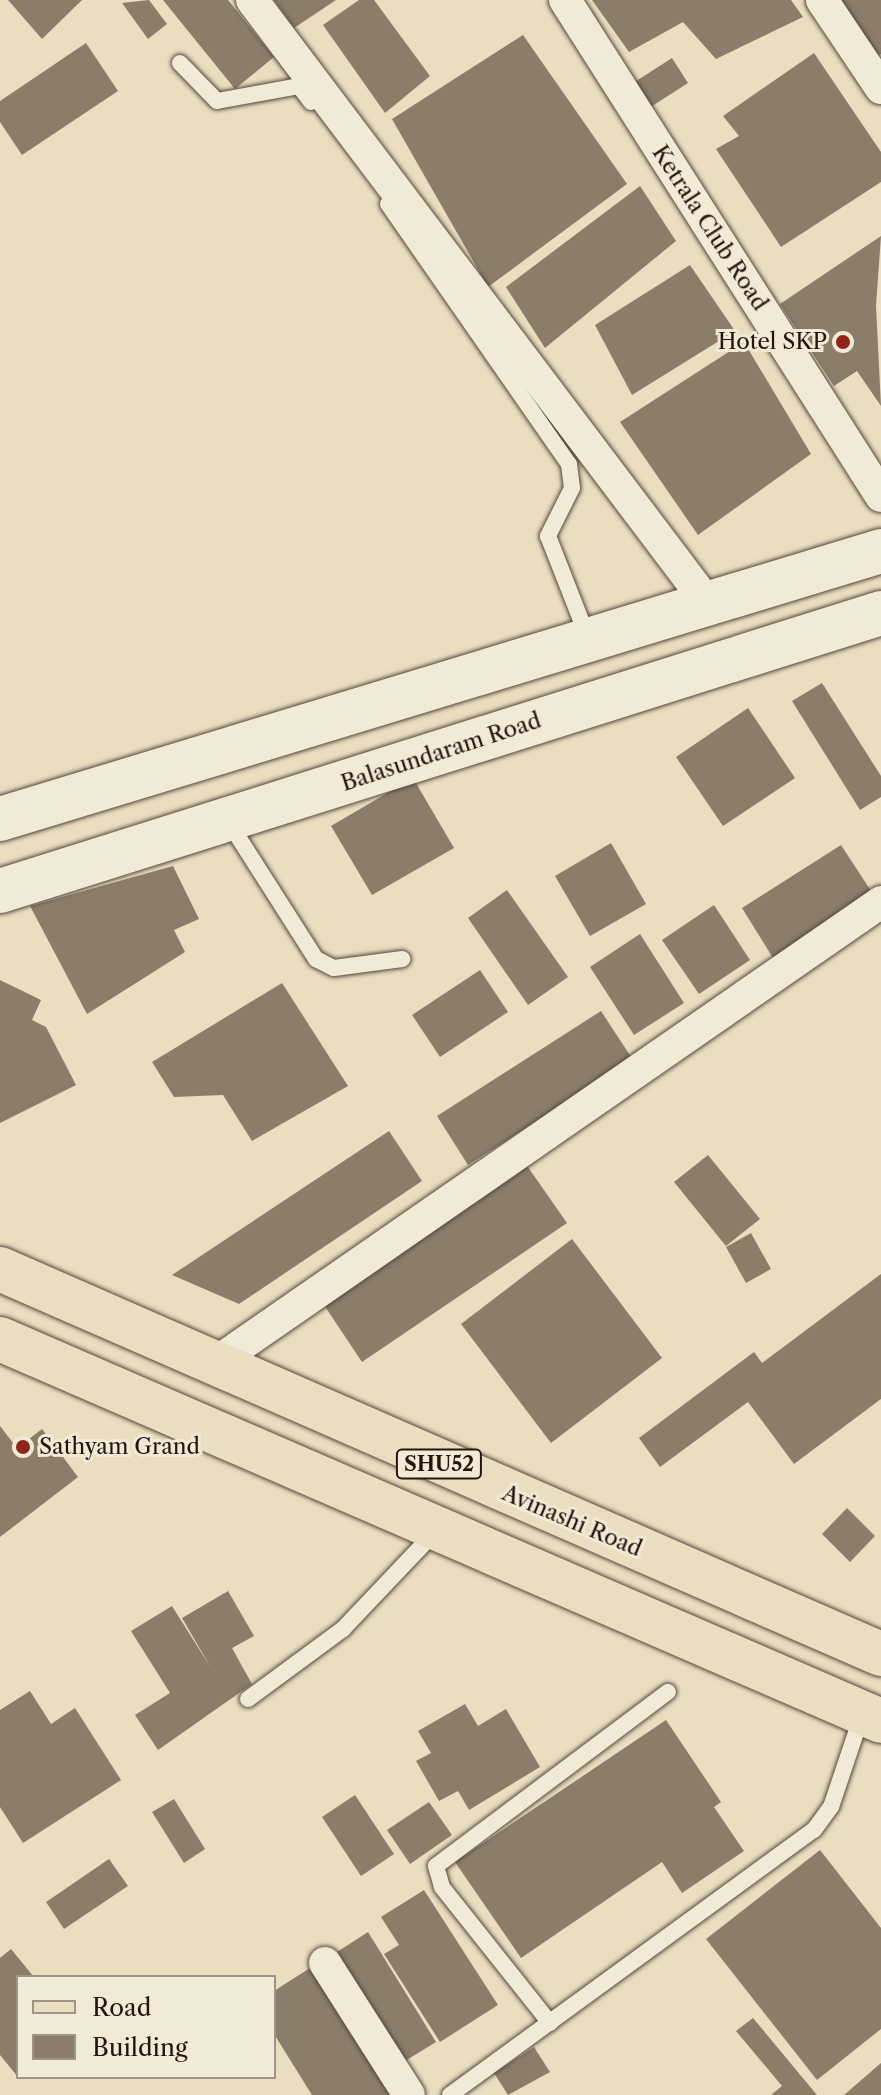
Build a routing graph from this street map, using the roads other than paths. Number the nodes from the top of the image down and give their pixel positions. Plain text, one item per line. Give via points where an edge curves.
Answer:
1 (252, 0) edge
2 (565, 0) edge
3 (822, 0) edge
4 (180, 63) dead end
5 (881, 88) edge
6 (881, 496) edge
7 (881, 551) edge
8 (709, 605) junction
9 (881, 613) edge
10 (589, 640) junction
11 (0, 819) edge
12 (227, 820) junction
13 (0, 891) edge
14 (881, 902) edge
15 (402, 959) dead end
16 (0, 1269) edge
17 (0, 1339) edge
18 (211, 1366) junction
19 (438, 1529) junction
20 (881, 1654) edge
21 (668, 1692) dead end
22 (248, 1699) dead end
23 (872, 1717) edge
24 (325, 1963) dead end
25 (550, 2023) junction
26 (409, 2095) edge
27 (450, 2095) edge

1 - 8 street
2 - 6 street, Ketrala Club Road
3 - 5 street
4 - 10 lane via 217,101 299,86 375,185 569,464 572,488 548,536
7 - 8 main road
8 - 10 main road
9 - 12 main road, Balasundaram Road
10 - 11 main road
12 - 13 main road, Balasundaram Road
12 - 15 lane via 316,959 334,968
14 - 18 street
16 - 18 main road, Avinashi Road / SHU52
17 - 19 main road, SHU52
18 - 20 main road, Avinashi Road / SHU52
19 - 22 lane via 343,1629
19 - 23 main road, SHU52
21 - 25 lane via 436,1866 442,1887
23 - 25 lane via 831,1807 814,1830
24 - 26 street
25 - 27 lane

